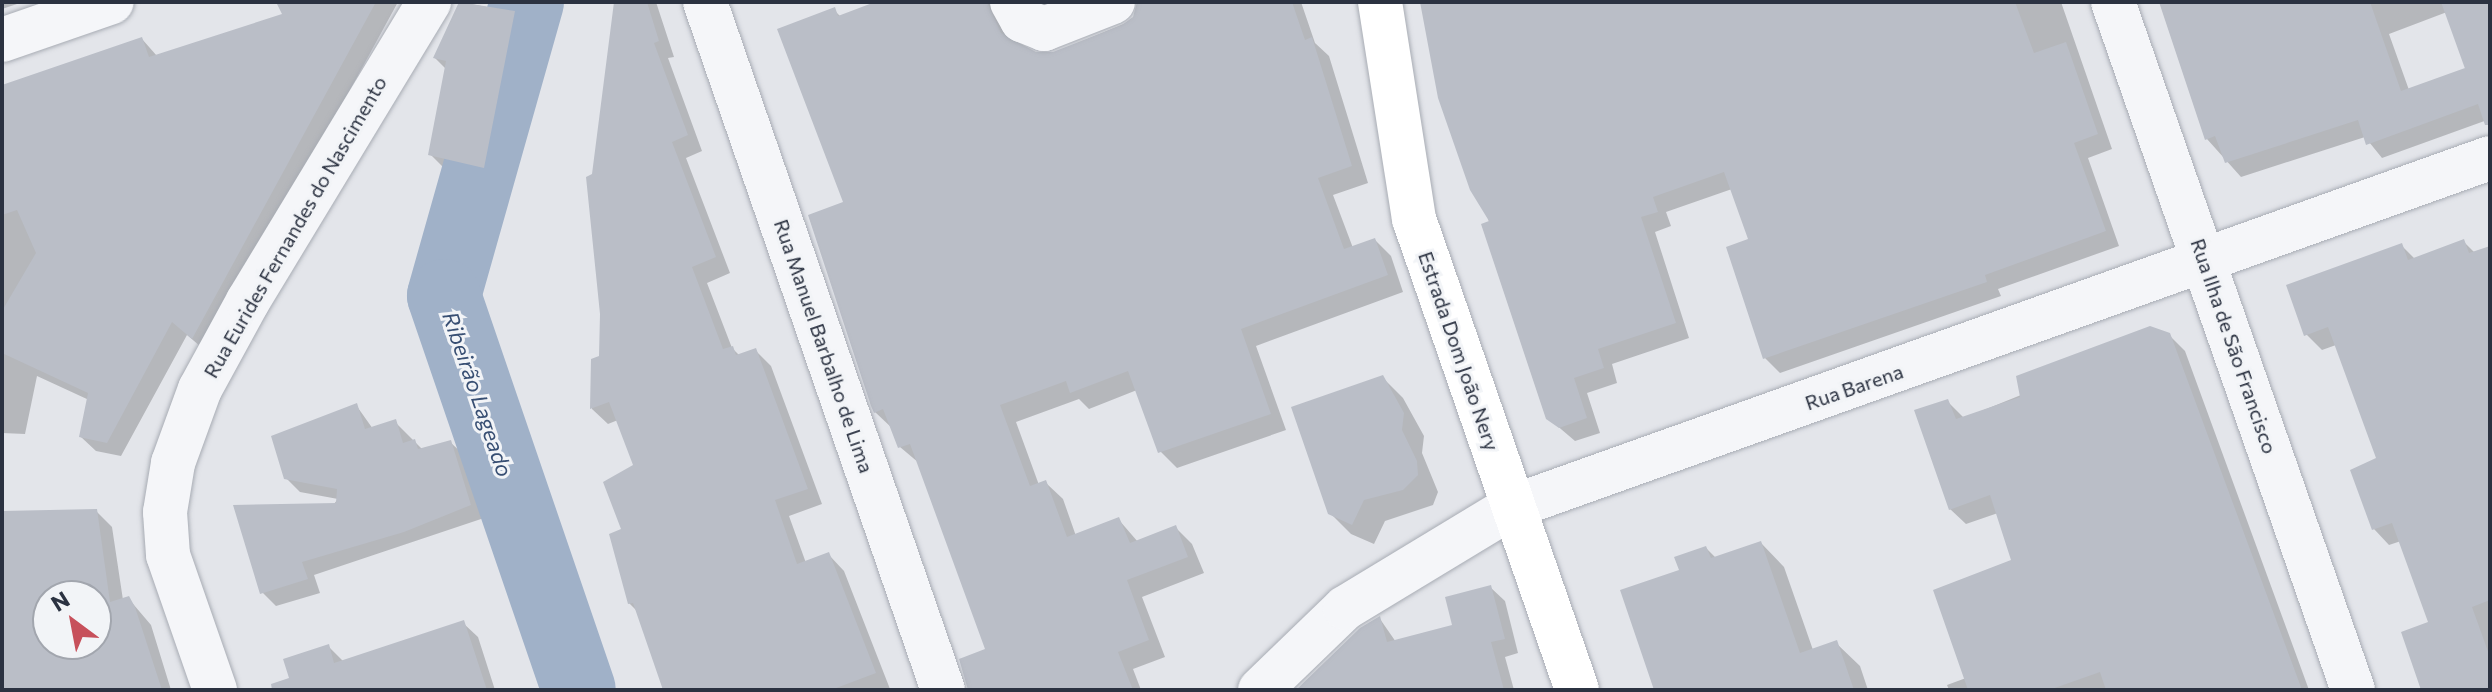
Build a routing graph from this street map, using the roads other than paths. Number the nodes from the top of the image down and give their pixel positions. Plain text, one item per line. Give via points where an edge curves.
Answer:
1 (112, 2) edge
2 (429, 2) edge
3 (705, 2) edge
4 (1012, 2) edge
5 (1113, 2) edge
6 (1380, 2) edge
7 (2113, 2) edge
8 (2, 40) edge
9 (2490, 158) edge
10 (2205, 263) junction
11 (1512, 507) junction
12 (215, 690) edge
13 (943, 690) edge
14 (1260, 690) edge
15 (1577, 690) edge
16 (2353, 690) edge

1 - 8 street
2 - 12 street, Rua Eurides Fernandes do Nascimento via 248,301 200,389 173,463 165,512 168,555
3 - 13 street, Rua Manuel Barbalho de Lima
4 - 5 street via 1022,20 1044,29
6 - 11 main road, Estrada Dom João Nery via 1414,219
7 - 10 street, Rua Ilha de São Francisco
9 - 10 street, Rua Barena
10 - 11 street, Rua Barena
10 - 16 street, Rua Ilha de São Francisco
11 - 14 street, Rua Barena via 1345,608
11 - 15 main road, Estrada Dom João Nery

